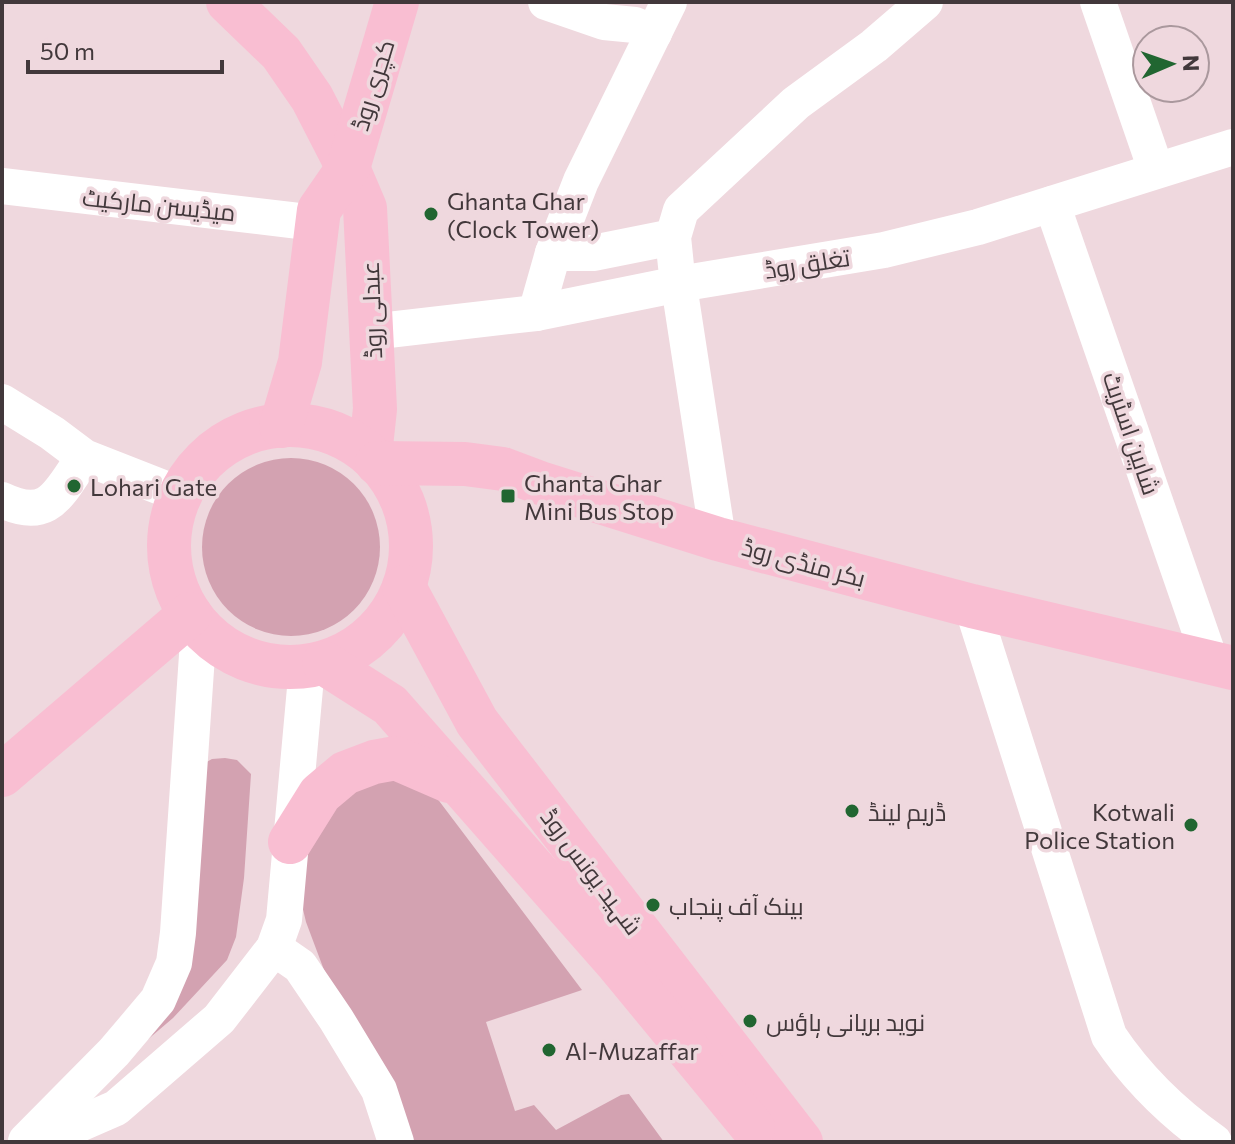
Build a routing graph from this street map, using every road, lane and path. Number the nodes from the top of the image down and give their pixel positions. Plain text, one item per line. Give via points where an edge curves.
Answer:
1 (228, 2) edge
2 (397, 2) edge
3 (546, 2) edge
4 (925, 2) edge
5 (1098, 2) edge
6 (661, 17) edge
7 (1233, 147) edge
8 (348, 168) junction
9 (1156, 170) junction
10 (2, 186) edge
11 (1052, 204) junction
12 (316, 223) junction
13 (673, 237) junction
14 (553, 253) junction
15 (679, 284) junction
16 (536, 313) junction
17 (371, 332) junction
18 (2, 402) edge
19 (281, 426) junction
20 (84, 457) junction
21 (374, 459) junction
22 (181, 495) junction
23 (2, 500) edge
24 (718, 539) junction
25 (404, 587) junction
26 (972, 606) junction
27 (194, 620) junction
28 (315, 665) junction
29 (1222, 666) edge
30 (2, 775) edge
31 (458, 785) junction
32 (290, 842) junction
33 (274, 948) junction
34 (24, 1142) edge
35 (38, 1142) edge
36 (396, 1142) edge
37 (765, 1142) edge
38 (801, 1142) edge
39 (1214, 1142) edge

1 - 8 main road, عبدلی روڈ via 281,53 312,98
2 - 8 main road, کچری روڈ
3 - 6 street via 604,22 635,25
4 - 13 street via 796,103 697,193 681,210
5 - 9 street
6 - 14 street via 581,181
7 - 9 street, تغلق روڈ
8 - 12 main road
8 - 17 main road, عبدلی روڈ via 365,208
9 - 11 street, تغلق روڈ
10 - 12 street, میڈیسن مارکیٹ
11 - 15 street, تغلق روڈ via 884,250
11 - 29 street, شاہین اسٹریٹ
12 - 19 main road via 300,362
13 - 14 street via 593,253
13 - 15 street
14 - 16 street
15 - 16 street, تغلق روڈ
15 - 24 street
16 - 17 street, تغلق روڈ
17 - 21 main road, عبدلی روڈ
18 - 20 street
19 - 21 main road via 328,431
19 - 22 main road via 260,429 221,447
20 - 22 street
20 - 23 street via 43,507 23,510
21 - 24 main road, بکر منڈی روڈ via 503,469
21 - 25 main road via 402,499 408,521
22 - 27 main road via 173,519 171,568
24 - 26 main road, بکر منڈی روڈ
25 - 28 main road via 381,626 364,642
25 - 38 main road, شہید یونس روڈ via 477,722
26 - 29 main road, بکر منڈی روڈ
26 - 39 street via 1109,1036 1179,1117
27 - 28 main road via 229,651 248,660
27 - 30 main road
27 - 34 street via 174,963 158,1000
28 - 31 main road, شہید یونس روڈ via 390,705
28 - 32 street
31 - 32 main road via 396,758 374,762 345,773 320,794
31 - 37 main road, شہید یونس روڈ via 617,963
32 - 33 street via 284,920
33 - 35 street via 219,1019 136,1093 116,1108
33 - 36 street via 300,966 322,998 379,1090

